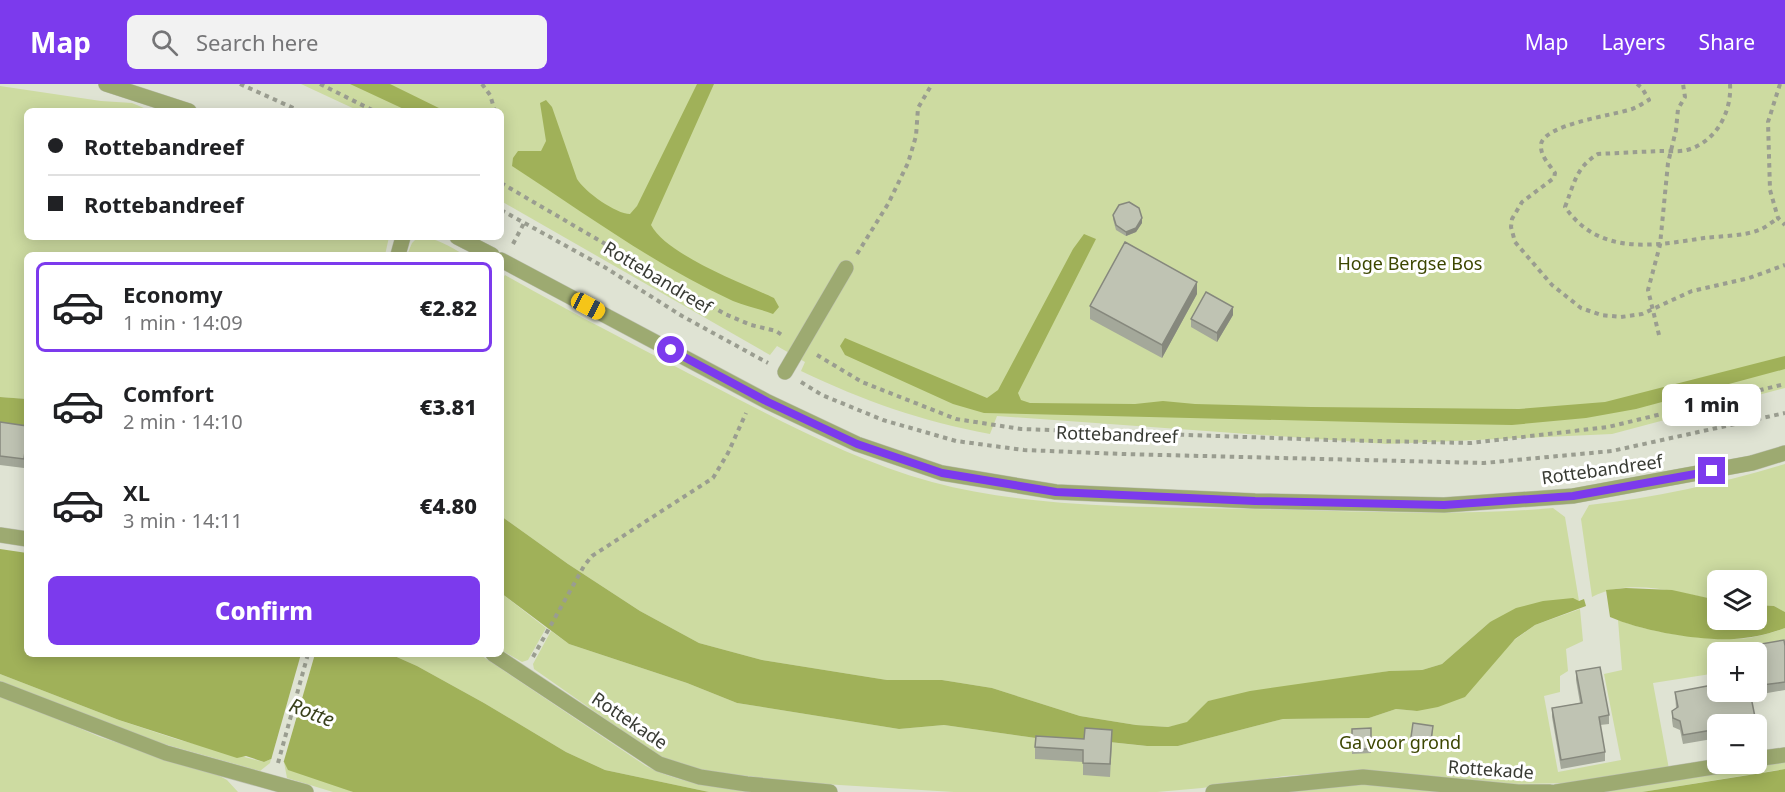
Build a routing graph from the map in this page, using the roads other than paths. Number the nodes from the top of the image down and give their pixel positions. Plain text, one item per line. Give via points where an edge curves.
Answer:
1 (106, 84) edge
2 (180, 108) edge
3 (463, 240) edge
4 (486, 252) edge
5 (504, 262) edge
6 (846, 268) road end
7 (784, 372) road end
8 (1785, 453) edge
9 (0, 535) edge
10 (24, 539) edge
11 (498, 657) edge
12 (0, 689) edge
13 (1785, 755) edge
14 (1767, 757) edge
15 (1707, 768) edge
16 (306, 792) edge
17 (830, 792) edge
18 (1213, 792) edge
19 (1550, 792) edge
20 (1556, 792) edge

1 - 2 street
3 - 4 street
5 - 8 street, Rottebandreef via 857,444 942,473 1056,492 1444,505 1573,496 1752,463
6 - 7 street
9 - 10 street
11 - 17 street, Rottekade via 659,764 700,777
12 - 16 street via 166,753
13 - 14 street
15 - 20 street, Rottekade
18 - 19 street, Rottekade via 1363,777

